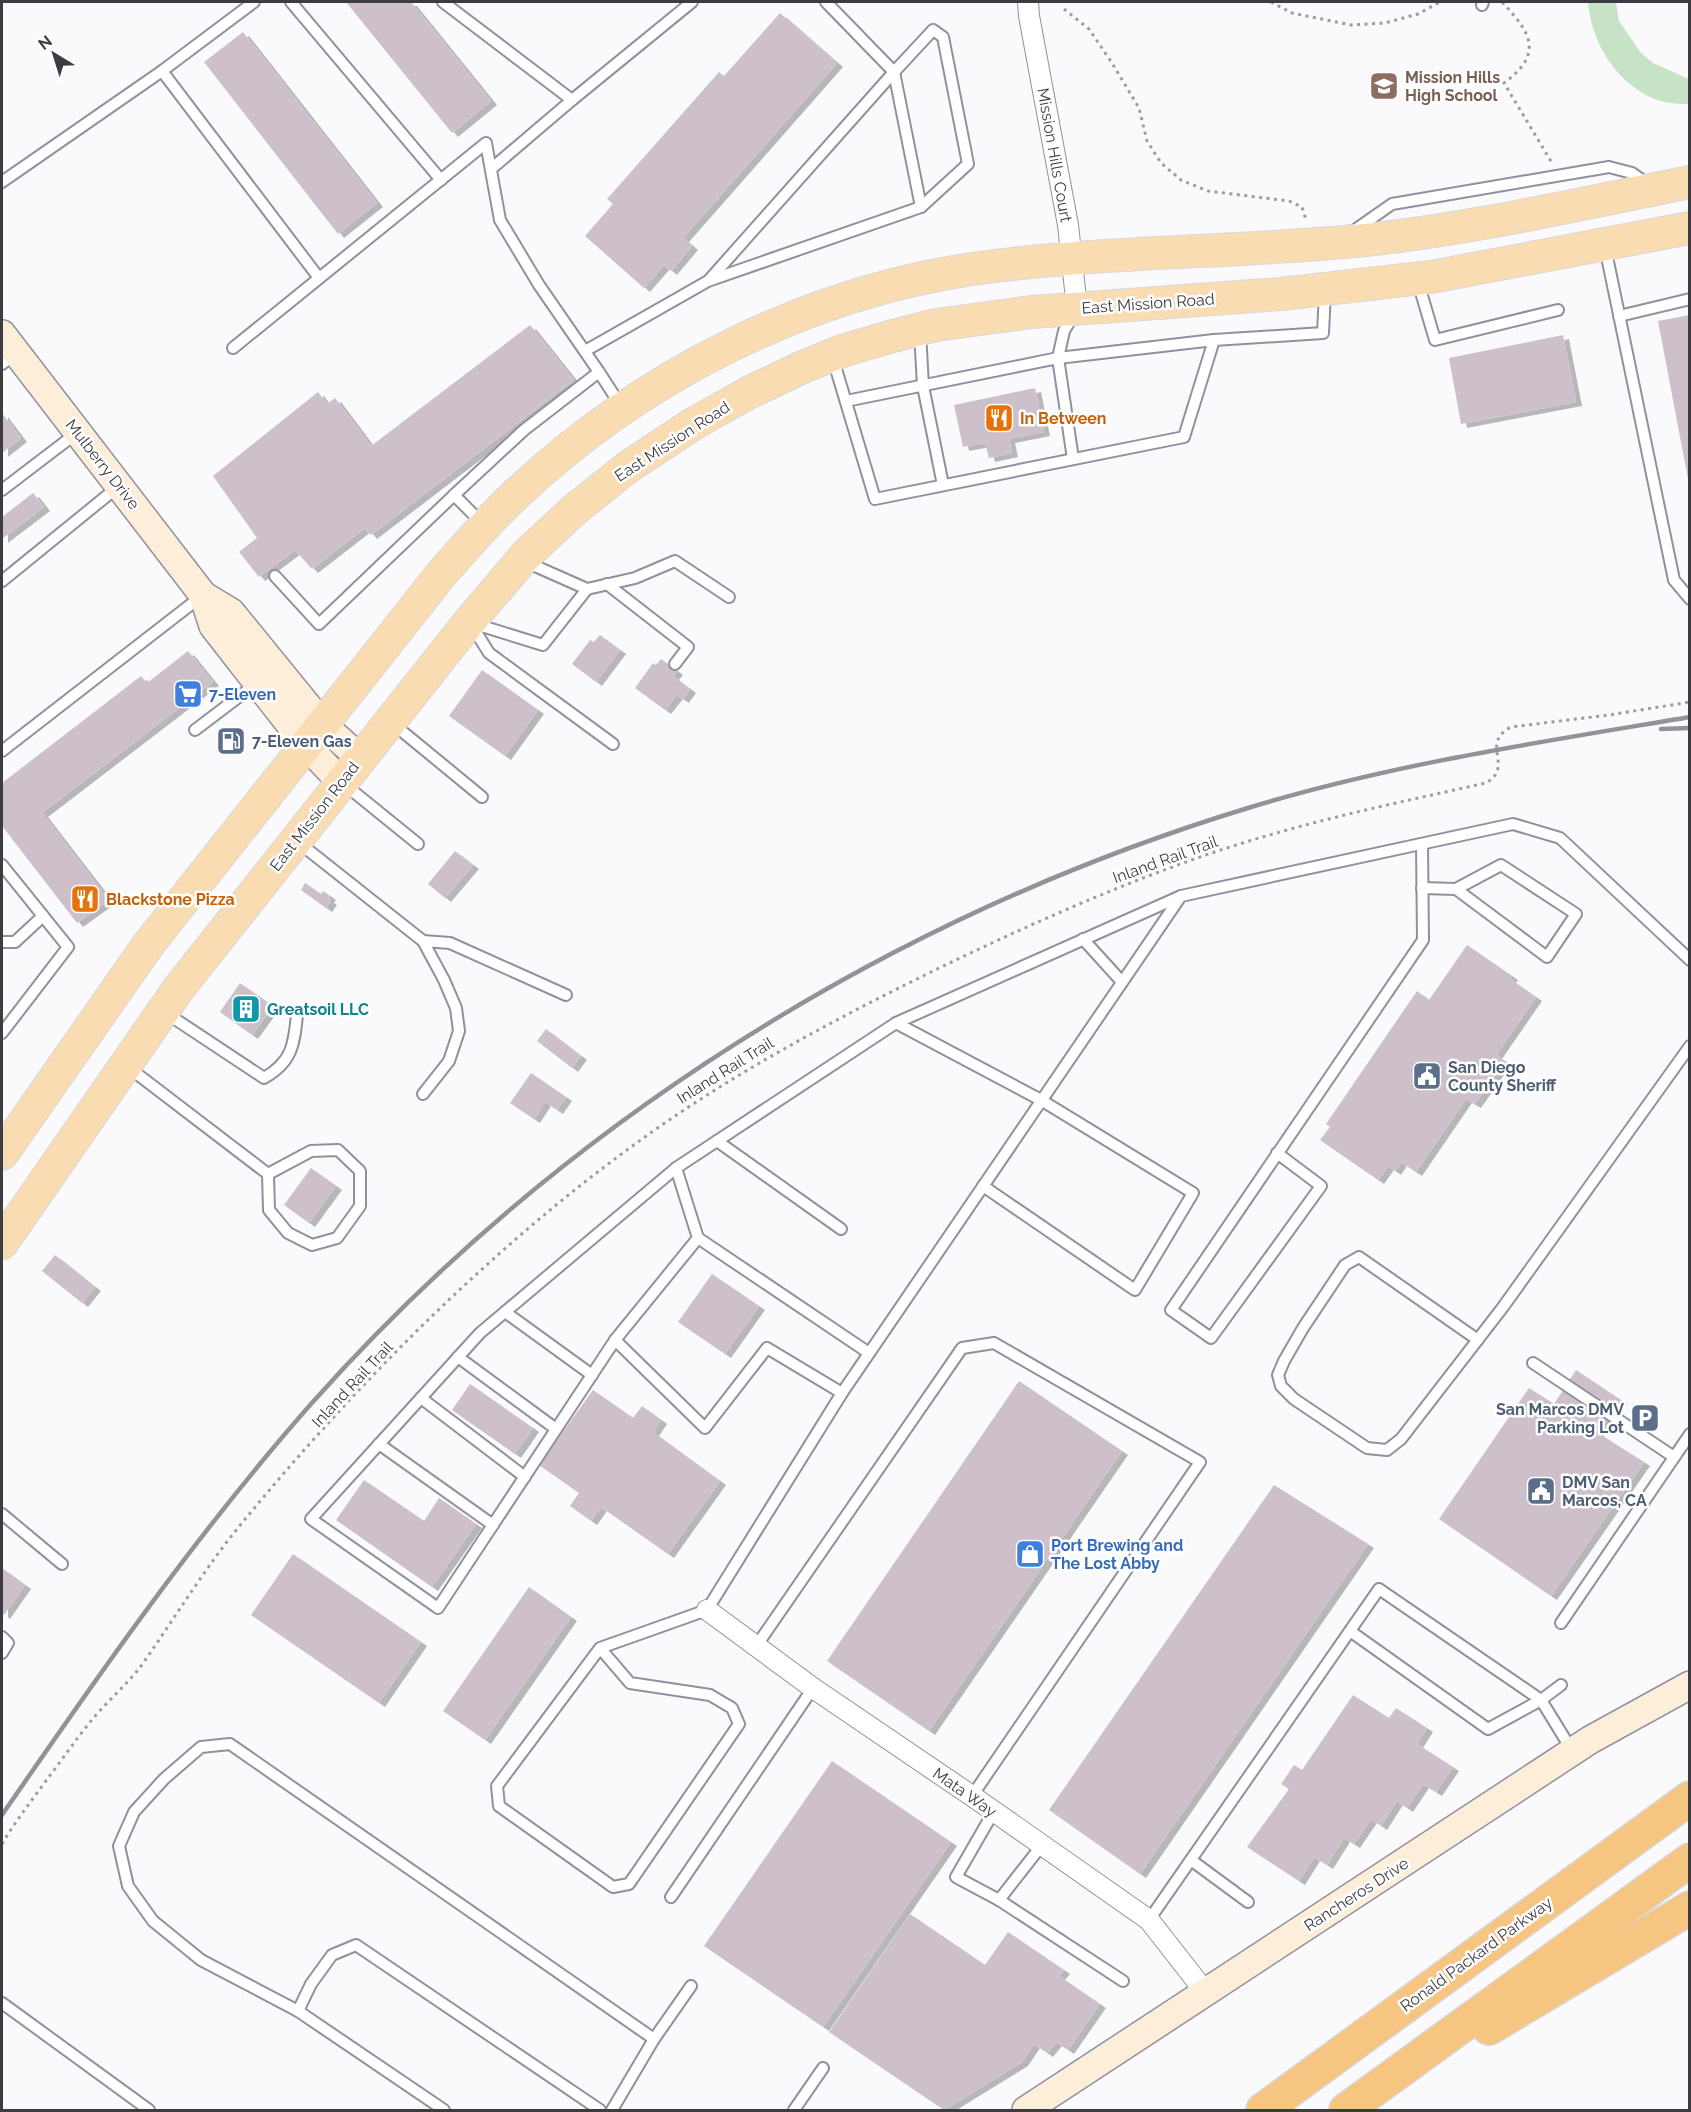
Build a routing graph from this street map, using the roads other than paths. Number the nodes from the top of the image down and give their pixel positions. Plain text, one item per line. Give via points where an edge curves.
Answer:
1 (254, 2) edge
2 (291, 2) edge
3 (443, 2) edge
4 (692, 2) edge
5 (826, 2) edge
6 (1028, 2) edge
7 (162, 71) junction
8 (894, 72) junction
9 (572, 100) junction
10 (491, 169) junction
11 (441, 180) junction
12 (2, 182) edge
13 (1689, 182) edge
14 (921, 207) junction
15 (1689, 228) edge
16 (1604, 244) junction
17 (1072, 259) junction
18 (319, 278) junction
19 (1417, 279) junction
20 (708, 281) junction
21 (1326, 289) junction
22 (1689, 299) edge
23 (1077, 308) junction
24 (1558, 310) dead end
25 (1619, 316) junction
26 (920, 329) junction
27 (1214, 340) junction
28 (233, 348) dead end
29 (6, 350) edge
30 (585, 351) junction
31 (832, 356) junction
32 (1059, 358) junction
33 (599, 372) junction
34 (923, 386) junction
35 (846, 401) junction
36 (622, 409) junction
37 (78, 432) junction
38 (1073, 459) junction
39 (119, 485) junction
40 (943, 485) junction
41 (2, 490) edge
42 (454, 495) junction
43 (484, 526) junction
44 (522, 560) junction
45 (275, 576) dead end
46 (2, 581) edge
47 (607, 584) junction
48 (587, 589) junction
49 (203, 595) junction
50 (729, 597) dead end
51 (1689, 599) edge
52 (469, 622) junction
53 (675, 664) dead end
54 (258, 682) junction
55 (390, 721) junction
56 (195, 730) dead end
57 (314, 735) junction
58 (613, 744) dead end
59 (2, 751) edge
60 (351, 770) junction
61 (482, 797) dead end
62 (296, 840) junction
63 (418, 844) dead end
64 (1422, 844) junction
65 (2, 865) edge
66 (1422, 888) junction
67 (1456, 889) junction
68 (1181, 896) junction
69 (43, 916) junction
70 (1083, 939) junction
71 (423, 941) junction
72 (2, 942) edge
73 (1689, 960) edge
74 (1122, 982) junction
75 (566, 996) dead end
76 (163, 1011) junction
77 (297, 1015) dead end
78 (896, 1023) junction
79 (2, 1033) edge
80 (1689, 1046) edge
81 (125, 1065) junction
82 (423, 1094) dead end
83 (1041, 1100) junction
84 (717, 1141) junction
85 (5, 1142) edge
86 (1277, 1154) junction
87 (676, 1168) junction
88 (268, 1174) junction
89 (983, 1186) junction
90 (841, 1229) dead end
91 (699, 1238) junction
92 (2, 1243) edge
93 (505, 1312) junction
94 (615, 1340) junction
95 (1478, 1340) junction
96 (869, 1353) junction
97 (458, 1357) junction
98 (1533, 1363) dead end
99 (592, 1375) junction
100 (842, 1393) junction
101 (421, 1398) junction
102 (556, 1429) junction
103 (1689, 1434) edge
104 (379, 1444) junction
105 (1674, 1456) junction
106 (525, 1477) junction
107 (2, 1514) edge
108 (493, 1525) junction
109 (62, 1564) dead end
110 (707, 1610) junction
111 (1561, 1623) dead end
112 (1350, 1631) junction
113 (2, 1637) edge
114 (757, 1645) junction
115 (600, 1648) junction
116 (2, 1653) edge
117 (1561, 1685) dead end
118 (1689, 1685) edge
119 (813, 1688) junction
120 (1541, 1700) junction
121 (1573, 1752) junction
122 (972, 1796) junction
123 (1689, 1798) edge
124 (994, 1811) junction
125 (1042, 1845) junction
126 (1191, 1860) junction
127 (1689, 1860) edge
128 (671, 1897) dead end
129 (999, 1900) junction
130 (1248, 1902) dead end
131 (1689, 1908) edge
132 (1149, 1920) junction
133 (1123, 1981) dead end
134 (691, 1986) dead end
135 (1206, 1993) junction
136 (2, 2003) edge
137 (298, 2011) junction
138 (654, 2038) junction
139 (823, 2068) dead end
140 (1404, 2069) junction
141 (149, 2110) edge
142 (444, 2110) edge
143 (600, 2110) edge
144 (612, 2110) edge
145 (794, 2110) edge
146 (1026, 2110) edge
147 (1263, 2110) edge
148 (1346, 2110) edge

1 - 7 lane
2 - 11 lane
3 - 9 lane
4 - 9 lane
5 - 8 lane
6 - 17 street, Mission Hills Court
7 - 12 lane
7 - 18 lane
8 - 14 lane
8 - 14 lane via 933,30 943,37 968,164
8 - 20 lane
9 - 10 lane
10 - 11 lane via 486,143
10 - 30 lane via 500,220
11 - 18 lane
13 - 17 main road via 1437,230 1340,242
14 - 20 lane
15 - 16 main road, East Mission Road
16 - 19 main road, East Mission Road
16 - 25 lane
17 - 23 street, Mission Hills Court
17 - 36 main road via 969,270 834,303 723,349
18 - 28 lane
19 - 21 main road, East Mission Road
19 - 24 lane via 1435,340
20 - 30 lane
21 - 23 main road, East Mission Road
21 - 27 lane via 1323,333
22 - 25 lane
23 - 26 main road, East Mission Road
23 - 32 lane via 1064,331
25 - 51 lane via 1674,580
26 - 31 main road, East Mission Road
26 - 34 lane
27 - 32 lane
27 - 38 lane via 1184,437
29 - 37 main road, Mulberry Drive
30 - 33 lane
31 - 35 lane
31 - 44 main road, East Mission Road via 750,392 628,466
32 - 34 lane
32 - 38 lane
33 - 36 lane
33 - 42 lane via 524,430
34 - 35 lane
34 - 40 lane
35 - 40 lane via 875,499
36 - 43 main road via 550,464
37 - 39 main road, Mulberry Drive
37 - 41 lane
38 - 40 lane
39 - 46 lane
39 - 49 main road, Mulberry Drive
42 - 43 lane
42 - 45 lane via 319,624
43 - 57 main road
44 - 48 lane
44 - 52 main road, East Mission Road
47 - 48 lane
47 - 50 lane via 635,578 675,561
47 - 53 lane via 688,647
48 - 52 lane via 543,645
49 - 54 main road, Mulberry Drive via 213,626
49 - 57 main road, Mulberry Drive via 231,612
49 - 59 lane
52 - 55 main road, East Mission Road
52 - 58 lane via 489,653
54 - 56 lane
54 - 57 main road, Mulberry Drive
55 - 60 main road, East Mission Road
55 - 61 lane
57 - 60 main road, Mulberry Drive
57 - 85 main road via 148,945
60 - 62 main road, East Mission Road
60 - 63 lane
62 - 71 lane
62 - 76 main road, East Mission Road
64 - 66 lane
64 - 68 lane
64 - 73 lane via 1513,824 1560,838
65 - 69 lane
66 - 67 lane
66 - 86 lane via 1423,940
67 - 67 lane via 1547,957 1576,914 1501,866
68 - 70 lane
68 - 74 lane
69 - 72 lane via 15,942
69 - 79 lane via 68,947
70 - 74 lane
70 - 78 lane
71 - 75 lane via 450,943
71 - 82 lane via 456,1008 459,1031 449,1061
74 - 83 lane
76 - 77 lane via 264,1078 280,1069 294,1044
76 - 81 main road, East Mission Road
78 - 83 lane
78 - 84 lane
80 - 95 lane
81 - 88 lane
81 - 92 main road, East Mission Road
83 - 89 lane
83 - 89 lane via 1193,1193 1135,1290
84 - 87 lane
84 - 90 lane
86 - 86 lane via 1171,1310 1211,1338 1321,1186
87 - 91 lane
87 - 93 lane
88 - 88 lane via 269,1210 288,1233 312,1245 337,1238 360,1206 360,1171 338,1150 312,1151
89 - 96 lane
91 - 94 lane
91 - 96 lane
93 - 97 lane
93 - 99 lane
94 - 99 lane
94 - 100 lane via 705,1428 766,1348
95 - 95 lane via 1401,1439 1387,1450 1367,1448 1294,1399 1281,1386 1278,1374 1345,1265 1359,1257
96 - 100 lane
97 - 101 lane
97 - 102 lane
98 - 105 lane
99 - 102 lane
100 - 110 lane
101 - 104 lane
101 - 106 lane
102 - 106 lane
103 - 105 lane
104 - 108 lane
104 - 108 lane via 311,1519 438,1608
105 - 111 lane
106 - 108 lane
107 - 109 lane
110 - 114 street, Mata Way
110 - 115 lane
112 - 120 lane via 1488,1729
112 - 120 lane via 1379,1589
112 - 126 lane
113 - 116 lane via 8,1643
114 - 119 street, Mata Way
114 - 122 lane via 962,1348 994,1343 1200,1462
115 - 115 lane via 497,1786 499,1806 613,1887 629,1884 739,1724 732,1708 710,1695 630,1683
117 - 120 lane
118 - 121 main road, Rancheros Drive
119 - 122 street, Mata Way
119 - 128 lane
120 - 121 lane
121 - 135 main road, Rancheros Drive
122 - 124 street, Mata Way
123 - 147 highway, Ronald Packard Parkway
124 - 125 street, Mata Way
124 - 129 lane via 956,1877
125 - 129 lane
125 - 132 street, Mata Way
126 - 130 lane
126 - 132 lane
127 - 140 highway
129 - 133 lane
131 - 140 highway via 1502,2023
132 - 135 street, Mata Way
134 - 138 lane
135 - 146 main road, Rancheros Drive
136 - 141 lane
137 - 138 lane via 201,1960 153,1921 128,1886 119,1846 134,1812 201,1747 230,1744
137 - 142 lane
137 - 143 lane via 332,1955 356,1945
138 - 144 lane
139 - 145 lane
140 - 148 highway

